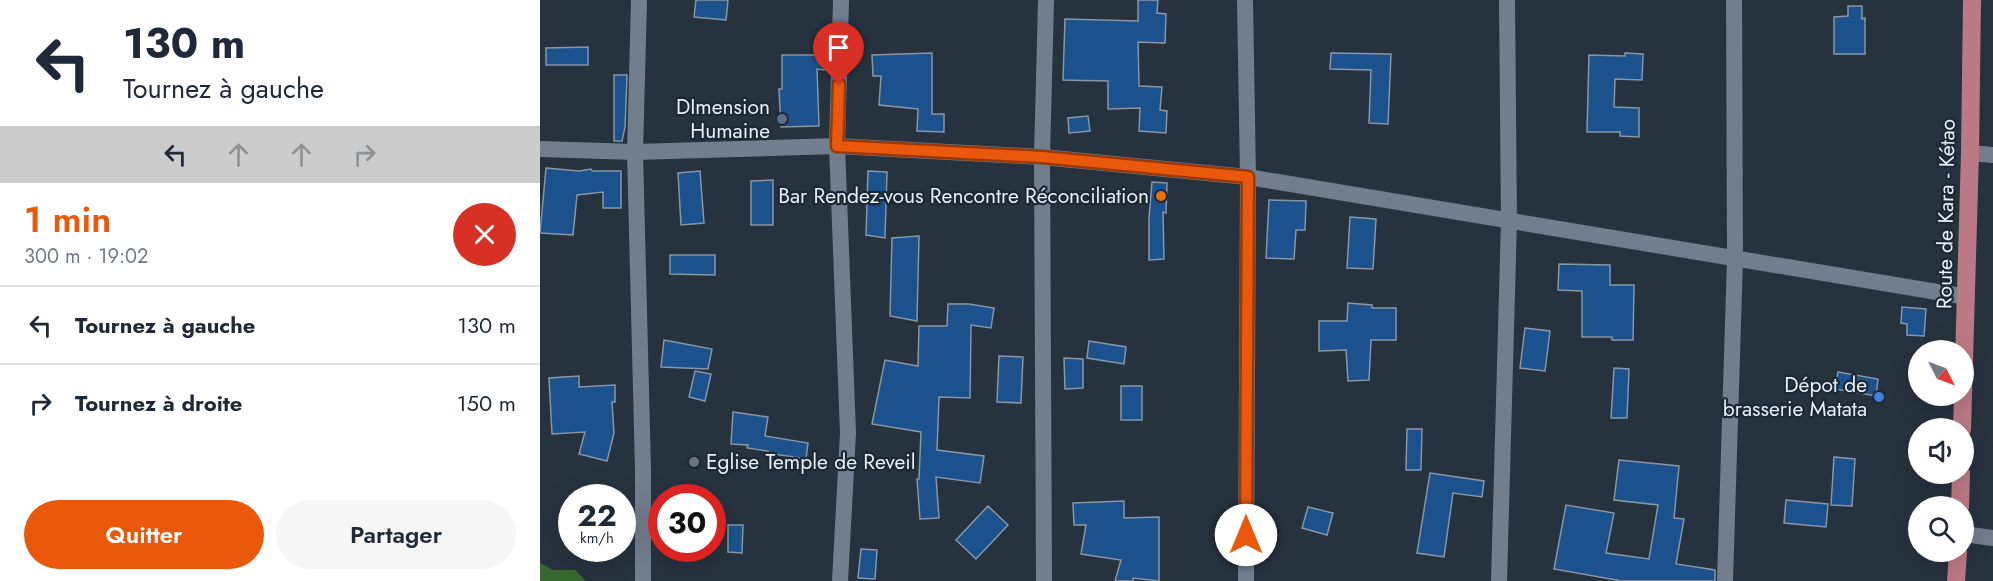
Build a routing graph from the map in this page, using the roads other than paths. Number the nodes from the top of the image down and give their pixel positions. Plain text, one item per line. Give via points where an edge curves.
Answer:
1 (639, 0) edge
2 (841, 0) edge
3 (1046, 0) edge
4 (1245, 0) edge
5 (1507, 0) edge
6 (1734, 0) edge
7 (1972, 0) edge
8 (837, 146) junction
9 (540, 149) edge
10 (635, 152) junction
11 (1970, 153) junction
12 (1993, 154) edge
13 (1042, 157) junction
14 (1248, 177) junction
15 (1509, 221) junction
16 (1735, 259) junction
17 (1967, 297) junction
18 (1962, 418) edge
19 (1974, 535) edge
20 (1993, 538) edge
21 (1957, 562) edge
22 (643, 581) edge
23 (840, 581) edge
24 (1044, 581) edge
25 (1246, 581) edge
26 (1499, 581) edge
27 (1725, 581) edge
28 (1956, 581) edge

1 - 10 street
2 - 8 street
3 - 13 street
4 - 14 street
5 - 15 street
6 - 16 street
7 - 11 main road, Route de Kara - Kétao
8 - 10 street
8 - 13 street
8 - 23 street via 848,433
9 - 10 street
10 - 22 street
11 - 12 street
11 - 17 main road, Route de Kara - Kétao
13 - 14 street
13 - 24 street
14 - 15 street
14 - 25 street
15 - 16 street
15 - 26 street
16 - 17 street
16 - 27 street
17 - 18 main road, Route de Kara - Kétao
19 - 20 street
21 - 28 main road

